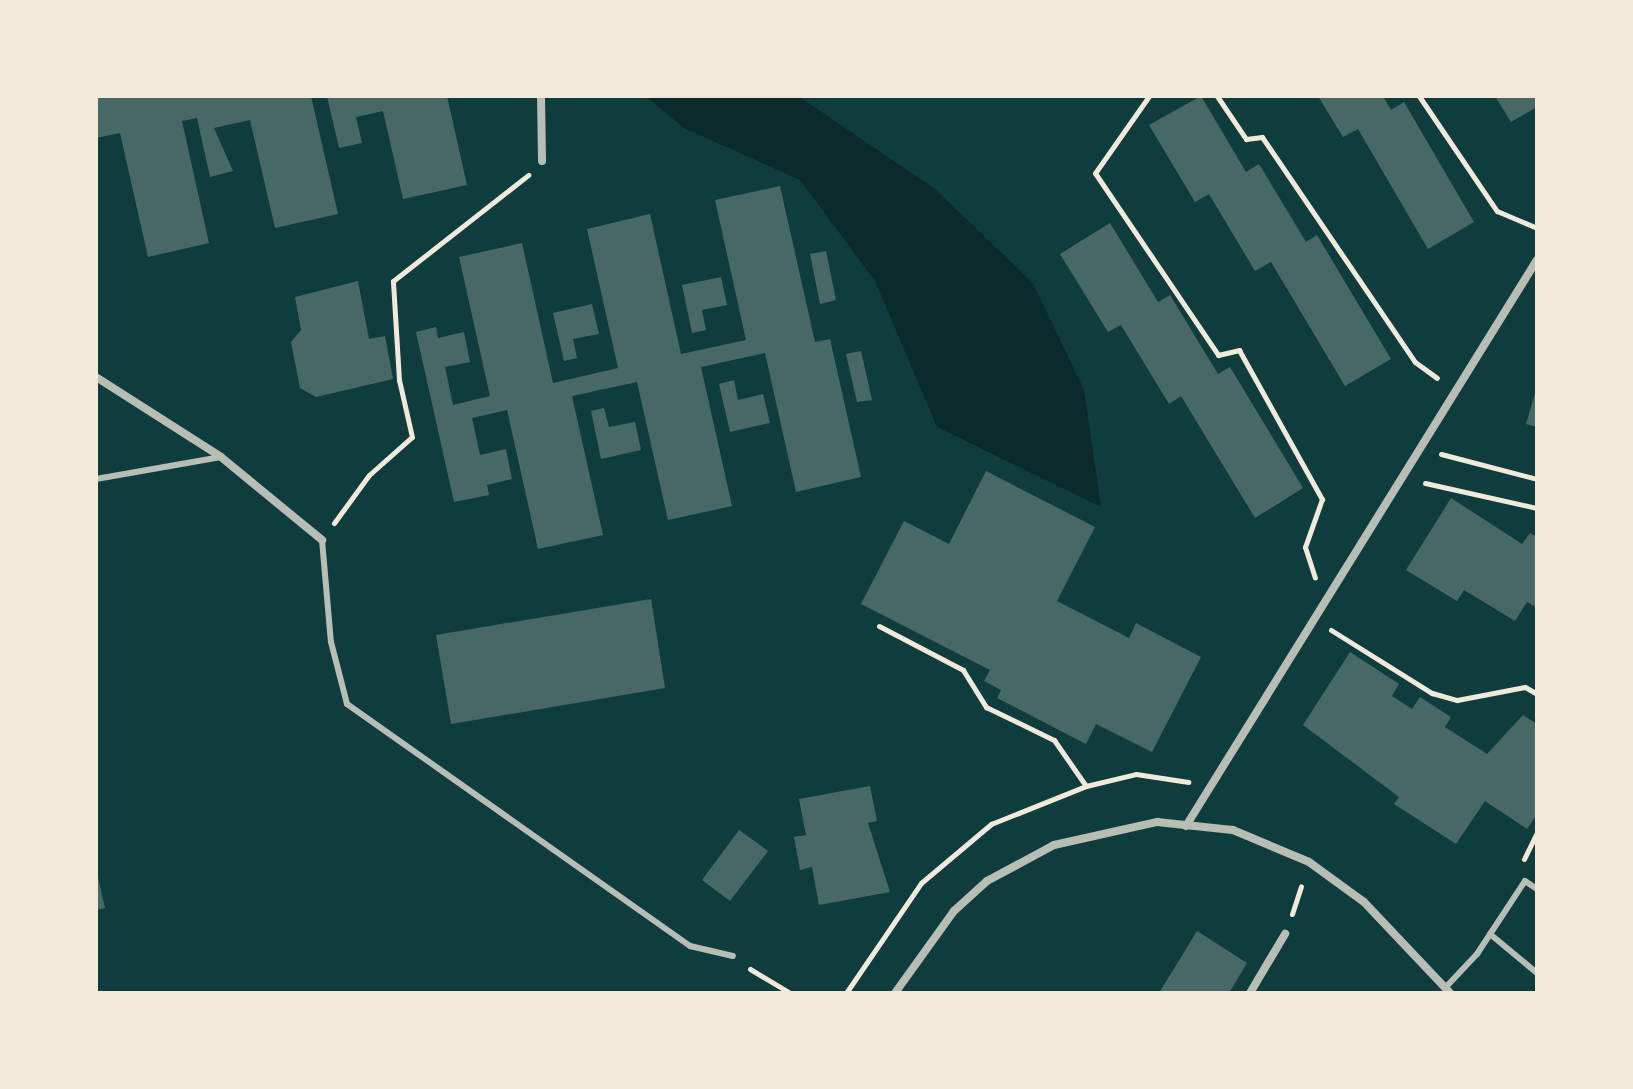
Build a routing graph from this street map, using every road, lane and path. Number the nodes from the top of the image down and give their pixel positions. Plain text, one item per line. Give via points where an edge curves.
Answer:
1 (541, 96) edge
2 (1149, 96) edge
3 (1217, 96) edge
4 (1419, 96) edge
5 (542, 161) joint
6 (1537, 228) edge
7 (1537, 260) edge
8 (96, 377) edge
9 (1456, 392) junction
10 (1422, 449) junction
11 (221, 457) junction
12 (96, 479) edge
13 (1403, 479) junction
14 (1537, 479) edge
15 (1537, 508) edge
16 (322, 540) junction
17 (1326, 608) junction
18 (1317, 621) junction
19 (879, 626) dead end
20 (1537, 694) edge
21 (1086, 786) dead end
22 (1186, 826) junction
23 (1537, 832) edge
24 (1309, 862) junction
25 (1525, 881) junction
26 (1537, 889) edge
27 (1285, 934) joint
28 (1490, 934) junction
29 (733, 956) joint
30 (1537, 973) edge
31 (1448, 990) edge
32 (790, 993) edge
33 (895, 993) edge
34 (1250, 993) edge

1 - 5 street
2 - 17 path via 1095,173 1218,355 1239,350 1322,499 1305,547
3 - 9 path via 1246,139 1262,137 1415,362
4 - 6 path via 1497,211
5 - 16 path via 393,281 399,380 412,437 369,475
7 - 9 street
8 - 11 street
9 - 10 street
10 - 13 street
10 - 14 path
11 - 12 lane
11 - 16 street
13 - 15 path
13 - 17 street
16 - 29 lane via 331,642 347,704 690,946
17 - 18 street
18 - 20 path via 1432,693 1457,700 1525,687
18 - 22 street
19 - 21 path via 963,670 986,707 1054,740
22 - 24 street via 1233,830
22 - 33 street via 1102,829 997,875 954,911
23 - 25 path via 1523,853
24 - 27 path
24 - 31 street via 1364,902
25 - 26 lane
25 - 28 lane
27 - 34 street
28 - 30 lane
28 - 31 lane
29 - 32 path

